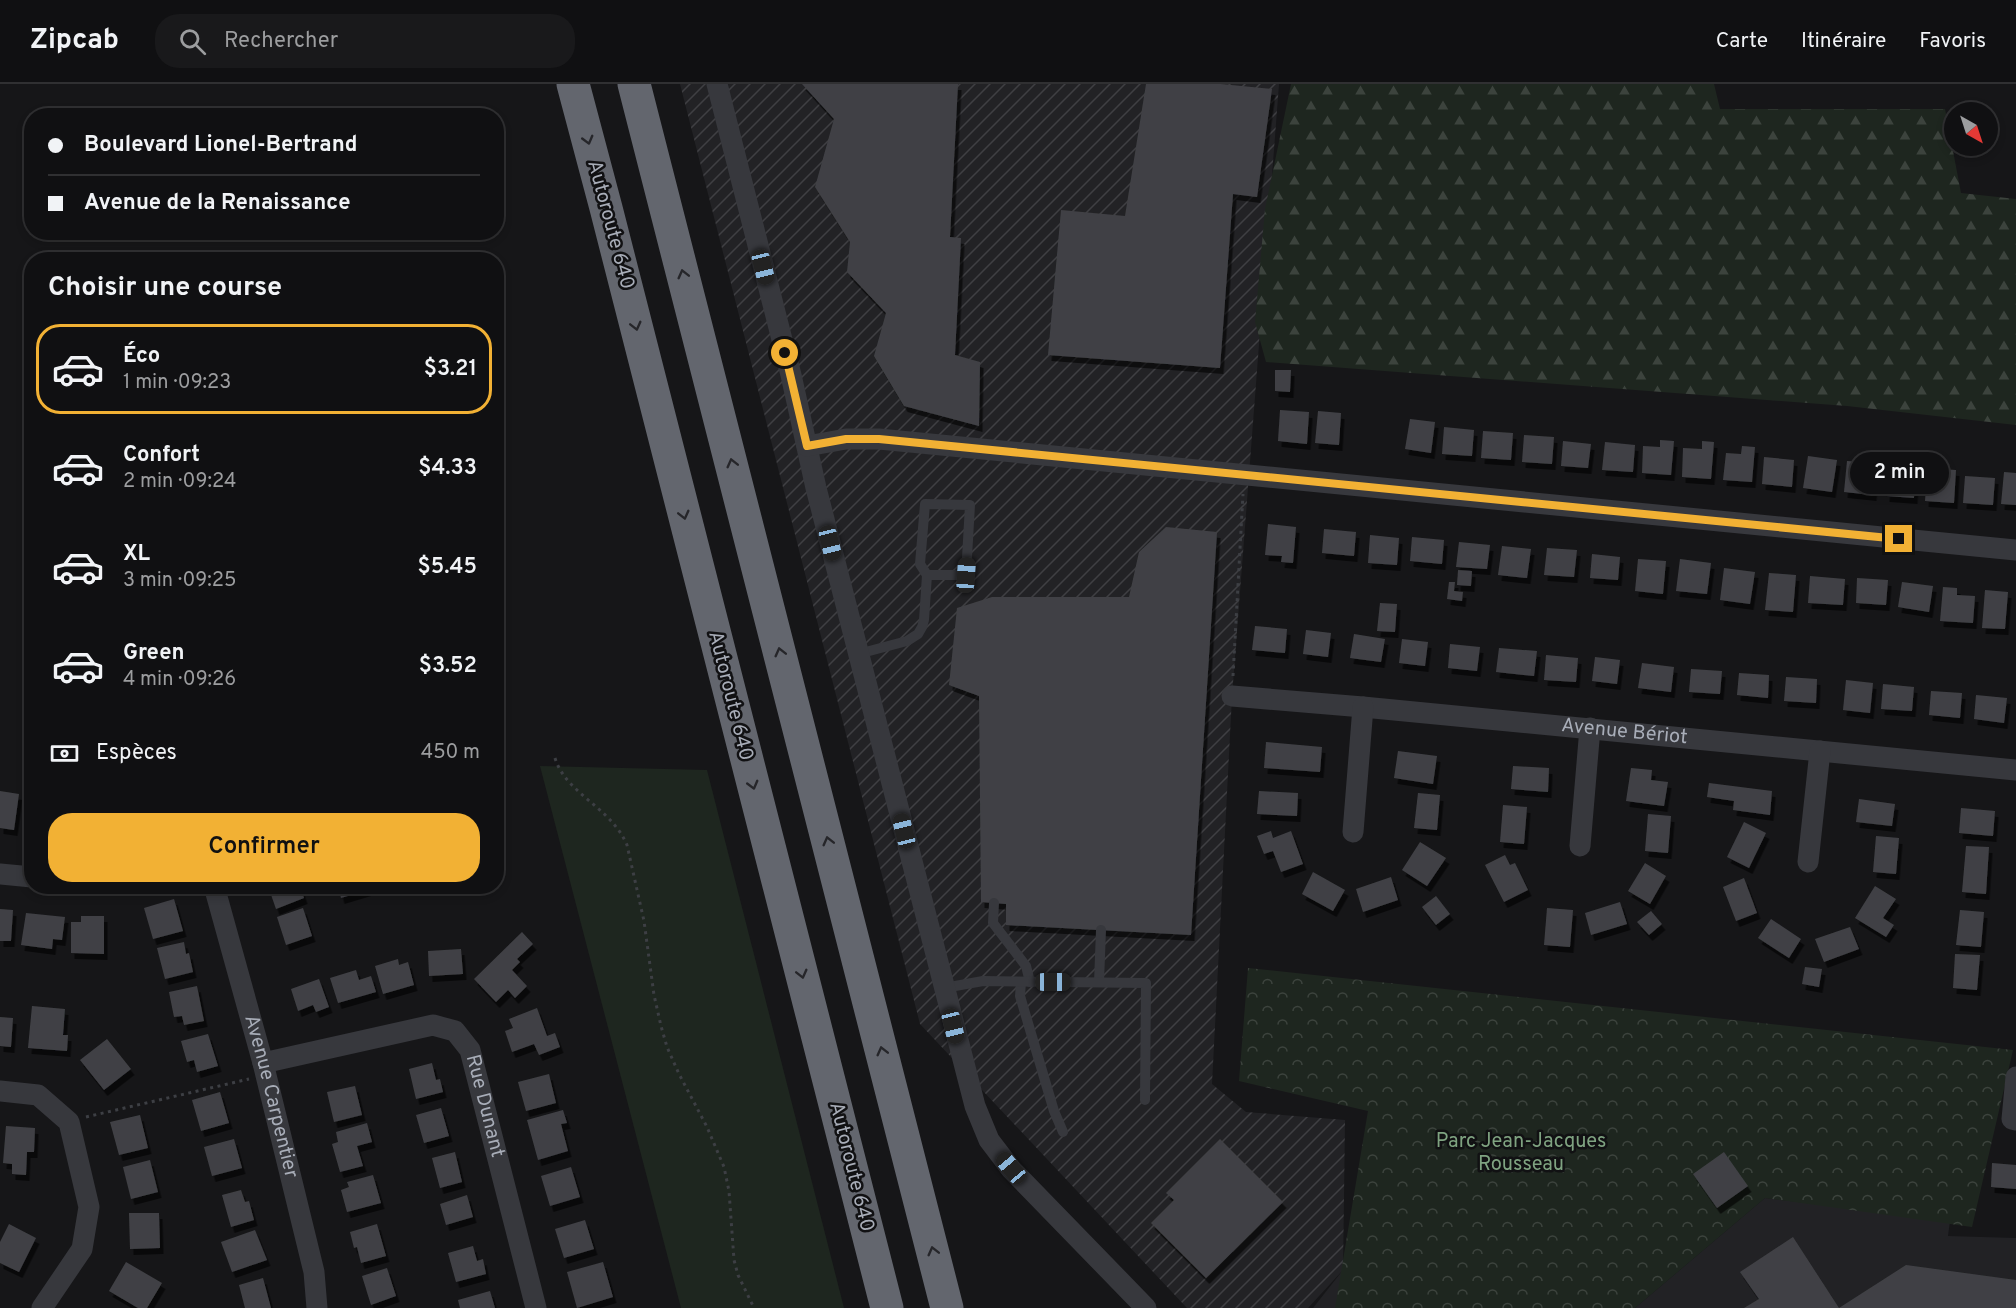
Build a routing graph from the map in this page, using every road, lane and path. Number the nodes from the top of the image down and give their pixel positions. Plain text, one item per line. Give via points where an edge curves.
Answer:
1 (573, 84) edge
2 (634, 84) edge
3 (717, 84) edge
4 (807, 446) junction
5 (1244, 474) junction
6 (2016, 550) edge
7 (927, 575) junction
8 (858, 654) junction
9 (1232, 696) joint
10 (1363, 707) junction
11 (1590, 728) junction
12 (1820, 751) junction
13 (555, 758) dead end
14 (2016, 770) edge
15 (1353, 831) dead end
16 (1580, 846) dead end
17 (1808, 862) dead end
18 (0, 874) edge
19 (24, 876) edge
20 (216, 894) edge
21 (994, 903) dead end
22 (1101, 930) dead end
23 (1025, 982) junction
24 (1099, 982) junction
25 (944, 988) junction
26 (264, 1070) junction
27 (2016, 1077) edge
28 (0, 1091) edge
29 (1146, 1100) dead end
30 (2014, 1120) edge
31 (69, 1122) junction
32 (1063, 1132) dead end
33 (42, 1308) edge
34 (317, 1308) edge
35 (536, 1308) edge
36 (754, 1308) edge
37 (887, 1308) edge
38 (947, 1308) edge
39 (1146, 1308) edge

1 -> 37 highway, Autoroute 640
38 -> 2 highway
3 - 4 street
4 - 5 street via 846,439 879,439
4 - 8 street
5 - 6 street
5 - 9 path
7 - 7 lane via 966,575 970,505 925,504 920,564
7 - 8 lane via 924,620 918,634 907,641
8 - 25 street
9 - 10 street, Avenue Bériot
10 - 11 street, Avenue Bériot
10 - 15 street
11 - 12 street, Avenue Bériot
11 - 16 street
12 - 14 street, Avenue Bériot
12 - 17 street
13 - 36 path via 564,779 601,809 627,845 661,1026 679,1074 724,1167 734,1260
18 - 19 street
20 - 26 street, Avenue Carpentier
21 - 23 lane via 993,923 1026,966
22 - 24 lane
23 - 24 lane
23 - 25 lane via 983,981
23 - 32 lane via 1020,996
24 - 29 lane via 1146,983
25 - 39 street via 968,1083 989,1140 1024,1183
26 - 31 path
26 - 34 street, Avenue Carpentier via 314,1272
26 - 35 street, Rue Dunant via 433,1025 455,1031 470,1050
27 - 30 street
28 - 31 street via 38,1095
31 - 33 street via 89,1207 82,1249

